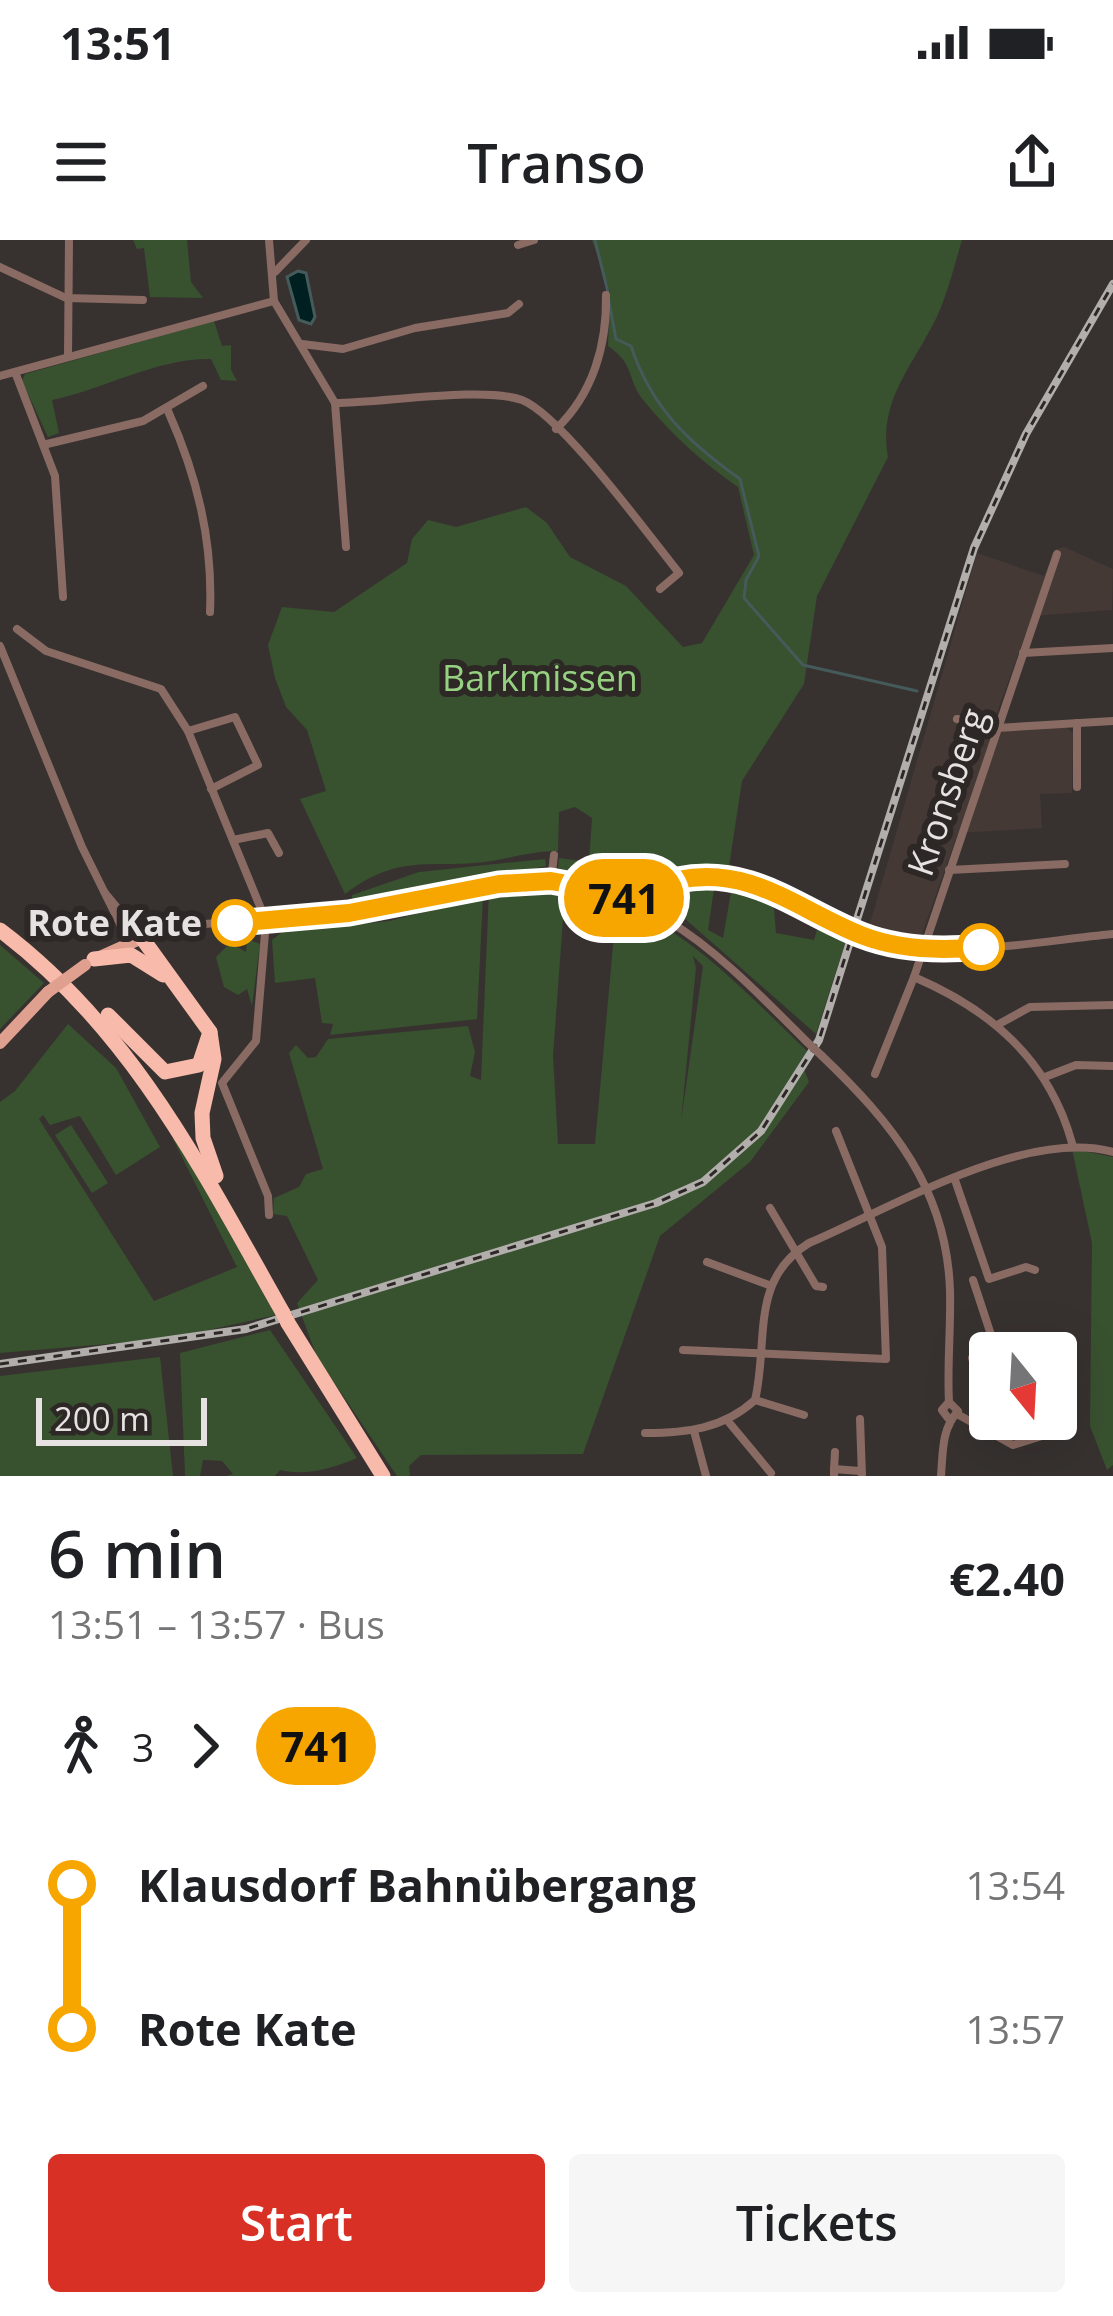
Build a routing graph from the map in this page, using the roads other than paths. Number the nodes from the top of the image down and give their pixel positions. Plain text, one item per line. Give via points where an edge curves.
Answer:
1 (69, 240) edge
2 (268, 240) edge
3 (306, 240) edge
4 (534, 240) edge
5 (518, 245) dead end
6 (0, 267) edge
7 (275, 272) junction
8 (606, 295) dead end
9 (66, 298) junction
10 (143, 300) dead end
11 (274, 301) junction
12 (519, 304) dead end
13 (302, 344) junction
14 (68, 356) junction
15 (15, 372) junction
16 (0, 376) edge
17 (203, 386) dead end
18 (335, 403) junction
19 (168, 411) junction
20 (556, 429) junction
21 (47, 444) junction
22 (346, 547) dead end
23 (1057, 554) dead end
24 (660, 589) dead end
25 (62, 597) dead end
26 (210, 612) dead end
27 (17, 629) dead end
28 (0, 646) edge
29 (1113, 648) edge
30 (1023, 652) junction
31 (957, 719) dead end
32 (1113, 721) edge
33 (1077, 724) junction
34 (997, 728) junction
35 (188, 731) junction
36 (1076, 787) dead end
37 (211, 789) junction
38 (233, 840) junction
39 (279, 854) dead end
40 (554, 856) dead end
41 (1065, 864) dead end
42 (949, 870) junction
43 (551, 881) junction
44 (661, 914) junction
45 (0, 918) edge
46 (266, 921) junction
47 (0, 930) edge
48 (1113, 934) edge
49 (135, 940) junction
50 (922, 949) junction
51 (145, 960) junction
52 (90, 962) junction
53 (914, 976) junction
54 (188, 997) junction
55 (1113, 1005) edge
56 (103, 1010) junction
57 (999, 1024) junction
58 (210, 1032) junction
59 (0, 1043) edge
60 (1113, 1066) edge
61 (875, 1074) dead end
62 (1045, 1077) junction
63 (836, 1131) dead end
64 (1072, 1143) junction
65 (1113, 1152) edge
66 (216, 1176) junction
67 (956, 1180) junction
68 (930, 1191) junction
69 (770, 1208) dead end
70 (269, 1214) dead end
71 (872, 1216) junction
72 (795, 1252) junction
73 (707, 1262) dead end
74 (1035, 1270) dead end
75 (973, 1280) dead end
76 (769, 1285) junction
77 (823, 1287) dead end
78 (285, 1318) junction
79 (990, 1332) edge
80 (682, 1350) dead end
81 (760, 1353) junction
82 (755, 1400) junction
83 (804, 1415) dead end
84 (953, 1416) junction
85 (860, 1419) dead end
86 (727, 1420) junction
87 (969, 1423) edge
88 (694, 1431) junction
89 (646, 1433) dead end
90 (835, 1452) dead end
91 (771, 1473) dead end
92 (834, 1473) edge
93 (861, 1473) edge
94 (383, 1476) edge
95 (706, 1476) edge
96 (941, 1476) edge

1 - 9 street
2 - 7 street
3 - 7 street
4 - 5 street
6 - 9 street
7 - 11 street
8 - 20 street via 592,378
9 - 10 street
9 - 14 street
11 - 13 street
11 - 14 street
12 - 13 street via 359,346
13 - 18 street
14 - 15 street
15 - 16 street
15 - 21 street
17 - 19 street
18 - 20 street via 490,395 526,401
18 - 22 street
19 - 21 street
19 - 26 street via 201,500
20 - 24 street via 679,573
21 - 25 street
23 - 30 street, Kronsberg
27 - 35 street via 46,651 160,689
28 - 49 street via 105,893
29 - 30 street
30 - 34 street, Kronsberg
31 - 34 street
32 - 33 street
33 - 34 street
33 - 36 street
34 - 42 street, Kronsberg
35 - 37 street
35 - 37 street via 235,717 258,765
37 - 38 street
38 - 39 street via 268,833
38 - 46 street
40 - 43 street
41 - 42 street
42 - 50 street, Kronsberg
43 - 44 street
43 - 46 street
44 - 50 street via 678,880 763,884 860,935
44 - 68 street, bridge via 708,946 822,1056 901,1138
45 - 56 highway
46 - 49 street
46 - 70 street via 256,1041 223,1083
47 - 78 highway via 67,987 135,1062
48 - 50 street
49 - 51 highway
49 - 52 main road
49 - 54 highway
50 - 53 street, Kronsberg
51 - 52 highway
51 - 54 highway
52 - 59 main road, bridge
53 - 57 street
53 - 61 street, Kronsberg
54 - 58 highway
55 - 57 street via 1030,1007
56 - 58 highway via 165,1072 199,1065
56 - 66 highway via 167,1093
57 - 62 street
58 - 66 highway via 203,1138
60 - 62 street via 1076,1065
62 - 64 street
63 - 71 street
64 - 65 street
64 - 67 street via 1025,1151
66 - 78 highway
67 - 68 street
67 - 74 street via 989,1279
68 - 71 street
68 - 84 street via 948,1263 949,1402 942,1410
69 - 72 street
71 - 72 street
71 - 81 street via 885,1260 886,1359
72 - 76 street
72 - 77 street
73 - 76 street
75 - 79 street
76 - 81 street
78 - 94 highway
80 - 81 street
81 - 82 street
82 - 83 street
82 - 86 street
84 - 87 street
84 - 96 street
85 - 93 street
86 - 88 street
86 - 91 street
88 - 89 street
88 - 95 street
90 - 92 street
92 - 93 street

